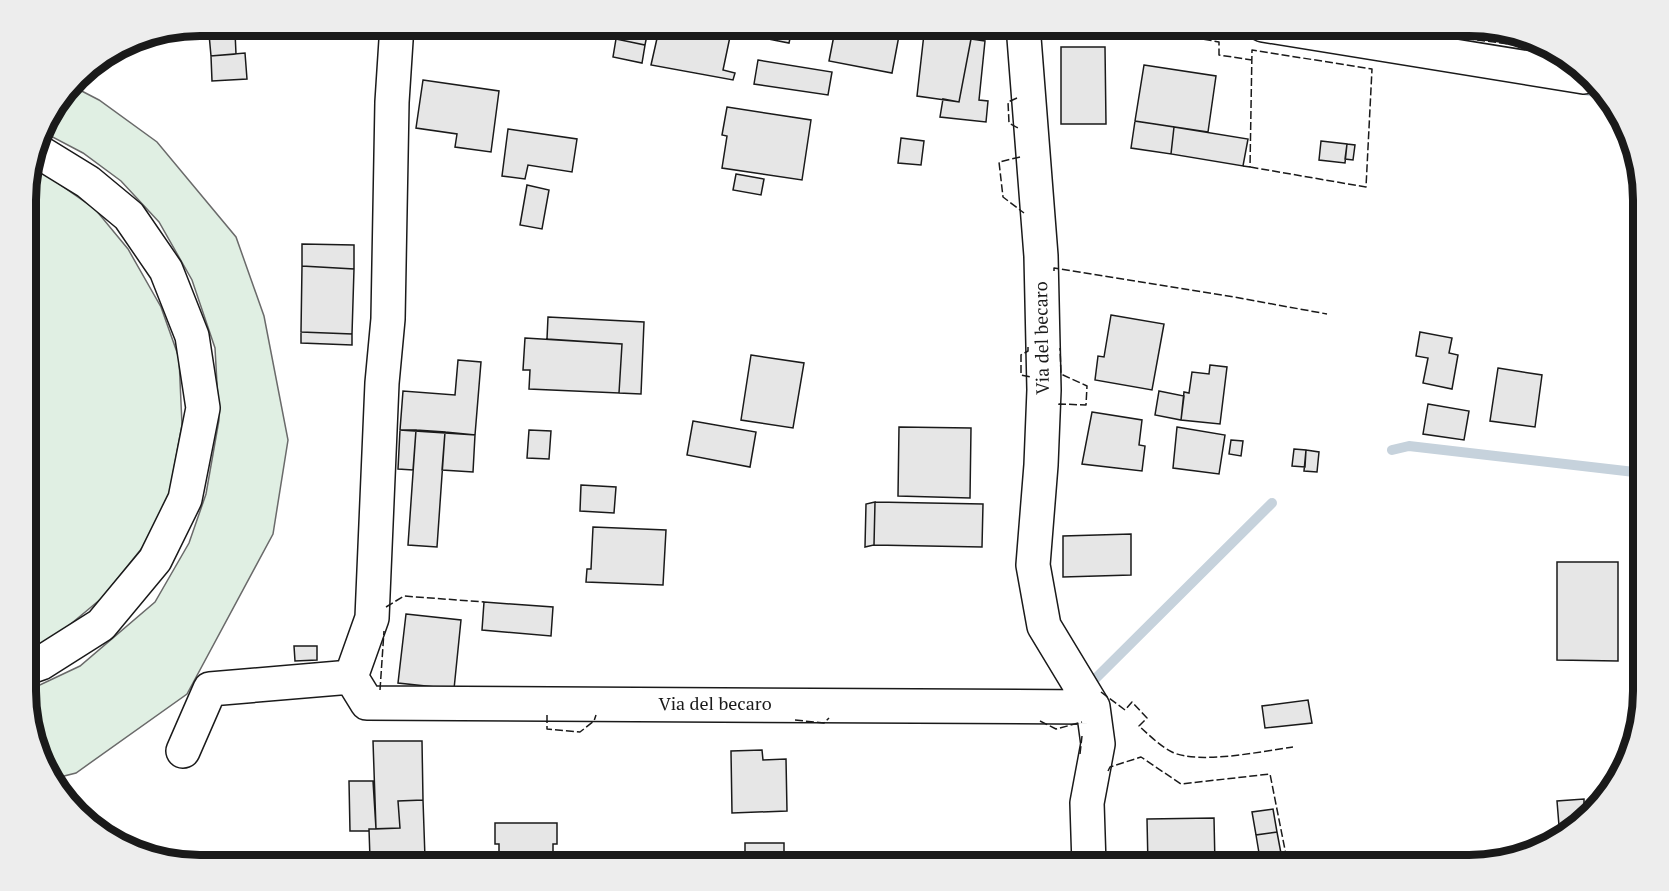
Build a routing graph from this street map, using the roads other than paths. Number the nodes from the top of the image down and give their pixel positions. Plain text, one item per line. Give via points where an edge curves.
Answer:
1 (396, 36) edge
2 (1024, 36) edge
3 (1326, 36) edge
4 (1575, 76) edge
5 (43, 154) edge
6 (36, 665) edge
7 (351, 677) junction
8 (1093, 707) junction
9 (183, 751) dead end
10 (1089, 855) edge

1 - 7 main road via 388,319 372,618
2 - 8 main road, Via del becaro via 1041,256 1044,390 1033,565 1044,626
3 - 4 main road
5 - 6 main road via 88,182 129,216 166,270 192,336 203,408 185,499 155,560 101,625
7 - 8 main road, Via del becaro via 367,703
7 - 9 main road via 210,689
8 - 10 main road, Via del becaro via 1098,744 1087,803

